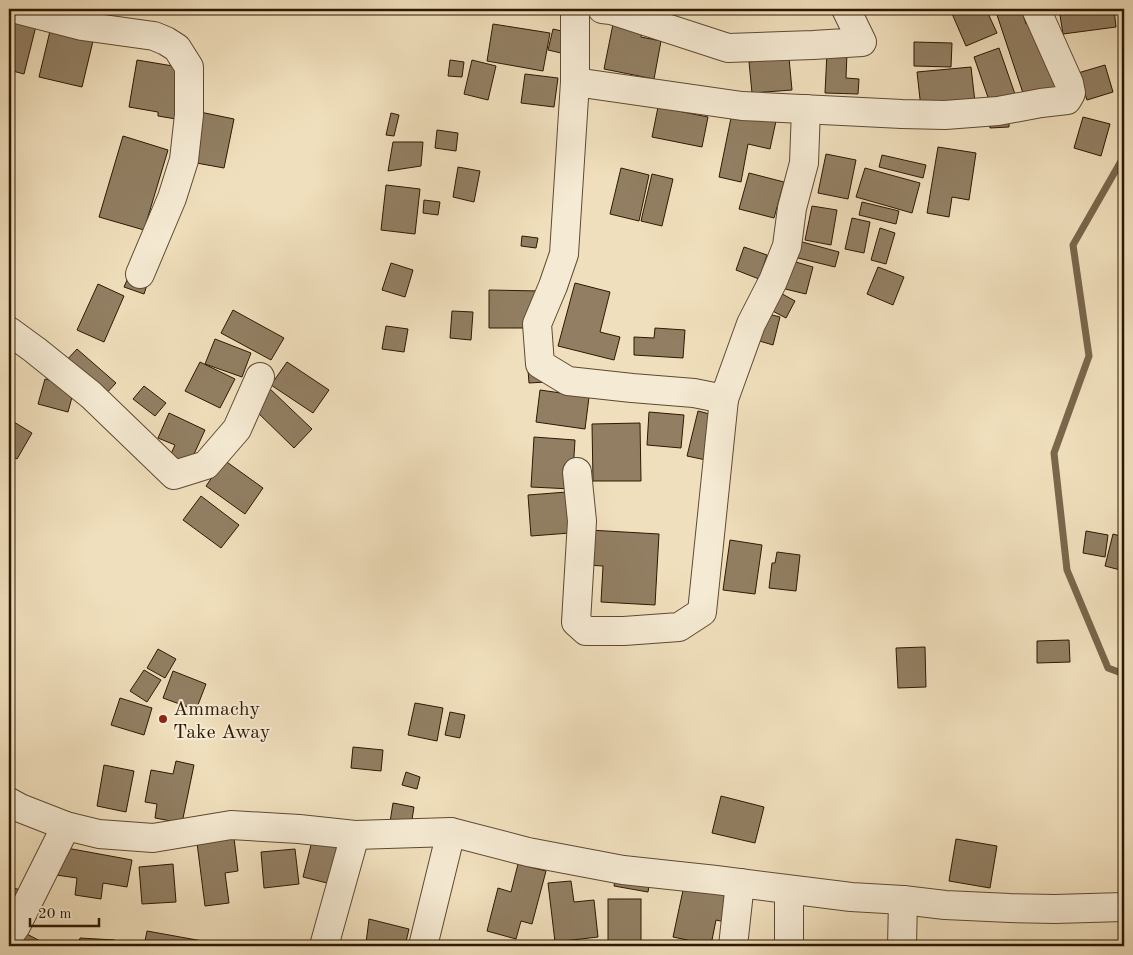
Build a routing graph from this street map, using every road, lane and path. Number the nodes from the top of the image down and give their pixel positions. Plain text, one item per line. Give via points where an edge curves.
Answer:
1 (16, 9) edge
2 (575, 9) edge
3 (602, 9) edge
4 (846, 9) edge
5 (1036, 9) edge
6 (576, 82) junction
7 (806, 109) junction
8 (140, 274) dead end
9 (9, 331) edge
10 (260, 377) dead end
11 (724, 399) junction
12 (577, 472) dead end
13 (9, 802) edge
14 (66, 826) junction
15 (450, 832) junction
16 (355, 835) junction
17 (740, 884) junction
18 (789, 890) junction
19 (903, 900) junction
20 (1124, 907) edge
21 (9, 936) edge
22 (324, 946) edge
23 (423, 946) edge
24 (733, 946) edge
25 (789, 946) edge
26 (902, 946) edge

1 - 8 street via 82,26 166,40 177,48 189,67 189,115 184,160
2 - 6 street
3 - 4 street via 728,48 862,42
5 - 7 street via 1069,83 1071,93 1067,100 945,115
6 - 7 street via 742,106
6 - 11 street via 564,254 537,324 540,364 568,381 694,393
7 - 11 street via 804,163 792,208 787,246 751,324
9 - 10 street via 91,395 174,475 206,465 237,429
11 - 12 street via 702,612 679,627 586,631 576,622 582,522
13 - 14 street
14 - 16 street via 99,834 153,838 231,826
14 - 21 street
15 - 16 street
15 - 17 street via 528,852 623,870
15 - 23 street
16 - 22 street
17 - 18 street
17 - 24 street
18 - 19 street
18 - 25 street
19 - 20 street via 1010,908
19 - 26 street

